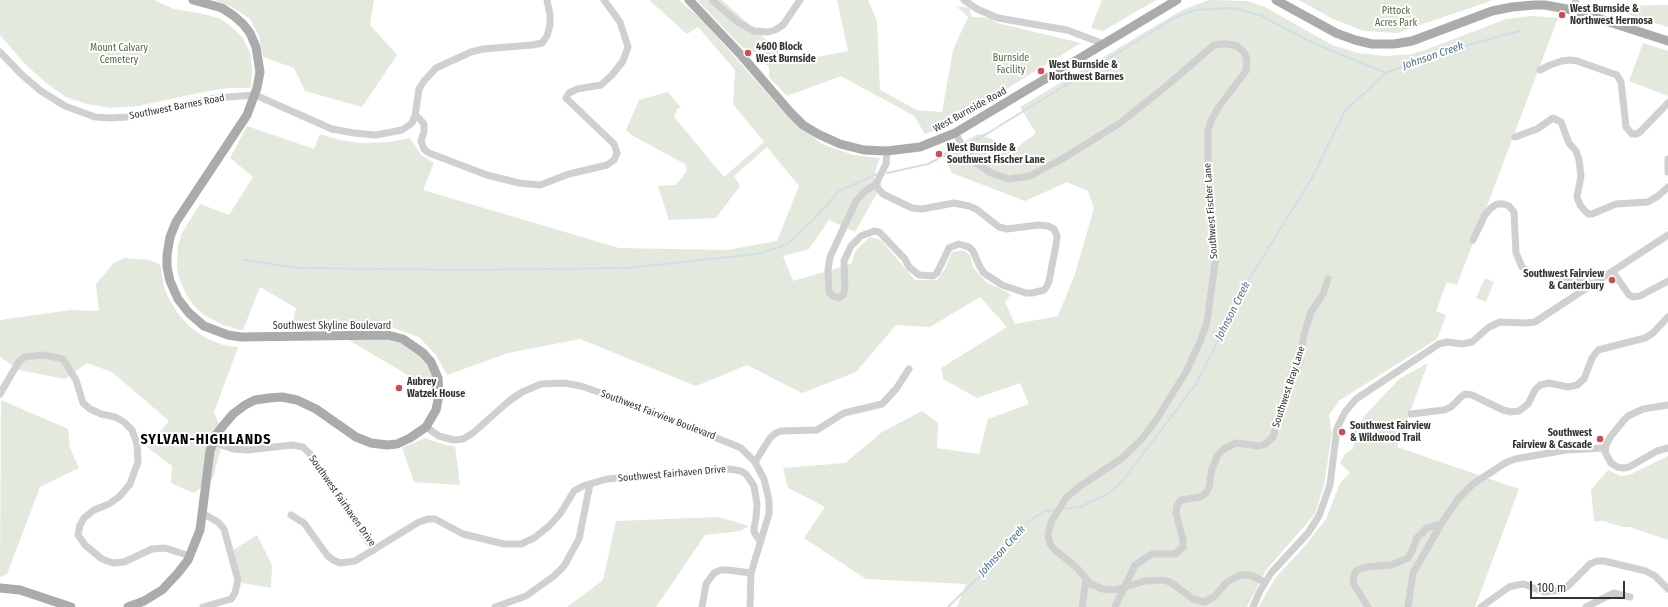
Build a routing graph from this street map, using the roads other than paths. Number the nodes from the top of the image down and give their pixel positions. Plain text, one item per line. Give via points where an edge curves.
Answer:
1 (193, 0) edge
2 (547, 0) edge
3 (604, 0) edge
4 (689, 0) edge
5 (712, 0) edge
6 (800, 0) edge
7 (964, 0) edge
8 (1177, 0) edge
9 (1276, 0) edge
10 (1576, 0) edge
11 (1572, 10) junction
12 (1668, 41) edge
13 (1104, 44) junction
14 (0, 52) edge
15 (1540, 70) dead end
16 (255, 95) junction
17 (1668, 103) edge
18 (415, 116) junction
19 (955, 133) junction
20 (1515, 137) dead end
21 (887, 152) junction
22 (1668, 160) edge
23 (1668, 172) edge
24 (875, 185) junction
25 (1668, 187) edge
26 (1668, 235) edge
27 (1473, 240) dead end
28 (1613, 272) junction
29 (1328, 279) dead end
30 (1668, 281) edge
31 (1592, 285) junction
32 (1668, 317) edge
33 (909, 369) dead end
34 (0, 394) edge
35 (1668, 405) edge
36 (1411, 414) dead end
37 (426, 427) junction
38 (214, 442) junction
39 (1605, 448) junction
40 (1668, 448) edge
41 (755, 462) junction
42 (590, 484) junction
43 (202, 513) junction
44 (291, 515) dead end
45 (1441, 524) junction
46 (760, 541) junction
47 (374, 550) junction
48 (190, 556) junction
49 (751, 573) junction
50 (1086, 580) junction
51 (1265, 582) junction
52 (1125, 586) junction
53 (0, 588) edge
54 (1668, 589) edge
55 (1630, 597) dead end
56 (70, 607) edge
57 (128, 607) edge
58 (203, 607) edge
59 (495, 607) edge
60 (702, 607) edge
61 (750, 607) edge
62 (1082, 607) edge
63 (1116, 607) edge
64 (1253, 607) edge
65 (1368, 607) edge
66 (1408, 607) edge
67 (1481, 607) edge
68 (1586, 607) edge

1 - 16 main road, Southwest Skyline Boulevard via 229,12 250,33 258,52 260,67
2 - 18 street via 550,25 542,42 471,52 436,68 419,89
3 - 18 street via 620,22 628,48 623,61 601,85 577,89 566,98 614,144 617,153 608,165 569,174 540,185 493,177 429,153 421,141 424,124
4 - 21 main road, West Burnside Road via 803,125 840,144
5 - 6 street via 739,23 754,31 768,32 783,25
7 - 13 street via 998,18 1067,30
8 - 13 main road, West Burnside Road
9 - 11 main road via 1336,33 1363,42 1384,44 1419,39 1506,8 1545,5
10 - 11 street
11 - 12 main road
13 - 19 main road, West Burnside Road
14 - 16 street, Southwest Barnes Road via 41,91 65,106 95,117 127,117 216,98
15 - 17 street via 1570,60 1617,75 1621,82 1626,127 1632,134 1640,132
16 - 18 street, Southwest Barnes Road via 332,129 354,134 376,135 402,130 412,123
16 - 37 main road, Southwest Skyline Boulevard via 247,115 176,222 170,237 167,267 178,299 199,322 228,335 388,335 408,341 427,357 438,378 438,402
19 - 21 main road, West Burnside Road via 920,147
19 - 50 street, Southwest Fischer Lane via 972,160 991,173 1009,179 1030,176 1120,123 1214,45 1237,46 1246,56 1246,72 1218,108 1208,131 1208,191 1215,263 1207,322 1200,342 1178,385 1142,439 1121,459 1066,498 1049,526 1048,538 1052,547 1076,567
20 - 25 street via 1537,129 1553,118 1561,122 1579,160 1581,176 1577,197 1588,214 1616,204 1648,202
21 - 24 street via 886,164
22 - 23 street
24 - 24 street via 883,194 912,208 922,209 954,203 976,209 999,227 1008,229 1038,225 1054,229 1057,236 1056,245 1047,286 1044,290 1026,293 1002,285 984,273 969,247 959,244 949,248 937,273 932,276 919,275 879,232 874,231 861,236 851,246 844,261 845,290 839,298 833,296 829,292 830,257 856,201
26 - 28 street
27 - 31 street via 1491,208 1497,204 1504,204 1514,212 1516,253 1522,267 1529,272 1585,280
28 - 30 street via 1633,297 1640,296
28 - 31 street
29 - 52 street, Southwest Bray Lane via 1323,294 1311,312 1304,334 1300,361 1291,375 1273,437 1259,446 1236,443 1218,455 1206,493 1200,497 1181,500 1177,506 1176,513 1183,547 1175,554 1152,554 1142,559 1132,568
31 - 51 street via 1535,322 1500,322 1489,327 1472,342 1439,344 1356,399 1345,412 1337,428 1330,485 1319,516 1308,533
32 - 36 street via 1646,338 1598,350 1584,379 1577,385 1540,385 1528,404 1519,411 1507,412 1466,394 1444,410
33 - 41 street via 882,404 844,414 817,430 781,431 770,438
34 - 48 street via 24,357 44,355 63,359 76,380 83,403 90,409 124,422 132,430 138,444 138,462 130,484 120,496 84,518 78,535 85,545 102,559 113,563 124,562 152,549 165,548
35 - 39 street via 1643,409 1628,416 1613,432
37 - 38 main road, Southwest Skyline Boulevard via 397,444 371,443 351,435 316,409 302,402 287,398 269,398 255,400 238,410 222,427
37 - 41 street, Southwest Fairview Boulevard via 450,440 462,439 473,434 522,392 541,384 564,383 607,395 726,441 741,448
38 - 43 main road, Southwest Skyline Boulevard via 209,459
38 - 47 street, Southwest Fairhaven Drive via 233,449 248,450 292,445 303,447
39 - 40 street via 1608,461 1624,468
39 - 45 street via 1566,450 1515,458 1473,484 1462,494
41 - 46 street, Southwest Fairview Boulevard via 764,479 769,500 769,514
42 - 46 street, Southwest Fairhaven Drive via 607,479 730,469 742,471 754,486 754,532
42 - 47 street, Southwest Fairhaven Drive via 574,492 549,526 521,544 504,544 463,534 435,519 428,519
42 - 59 street via 579,540 564,566 526,596
43 - 48 main road, Southwest Skyline Boulevard via 199,536
43 - 58 street via 218,522 224,529 238,580 231,599
44 - 47 street via 304,524 327,555 340,563 355,561
45 - 65 street via 1427,528 1417,538 1408,558 1391,565 1366,567 1356,571 1353,582
45 - 66 street via 1413,572
46 - 49 street, Southwest Fairview Boulevard
48 - 57 main road, Southwest Skyline Boulevard via 162,590
49 - 60 street via 728,570 714,573 706,584
49 - 61 street, Southwest Fairview Boulevard
50 - 52 street, Southwest Fischer Lane via 1102,589 1115,590
50 - 62 street
51 - 52 street, Southwest Fischer Lane via 1250,575 1240,575 1227,582 1214,597 1204,602 1192,599 1172,583 1164,580
51 - 64 street
52 - 63 street, Southwest Bray Lane
53 - 56 main road via 14,589
54 - 67 street via 1656,576 1646,571 1598,561 1590,564 1562,590 1550,593 1517,584
55 - 68 street via 1612,594

